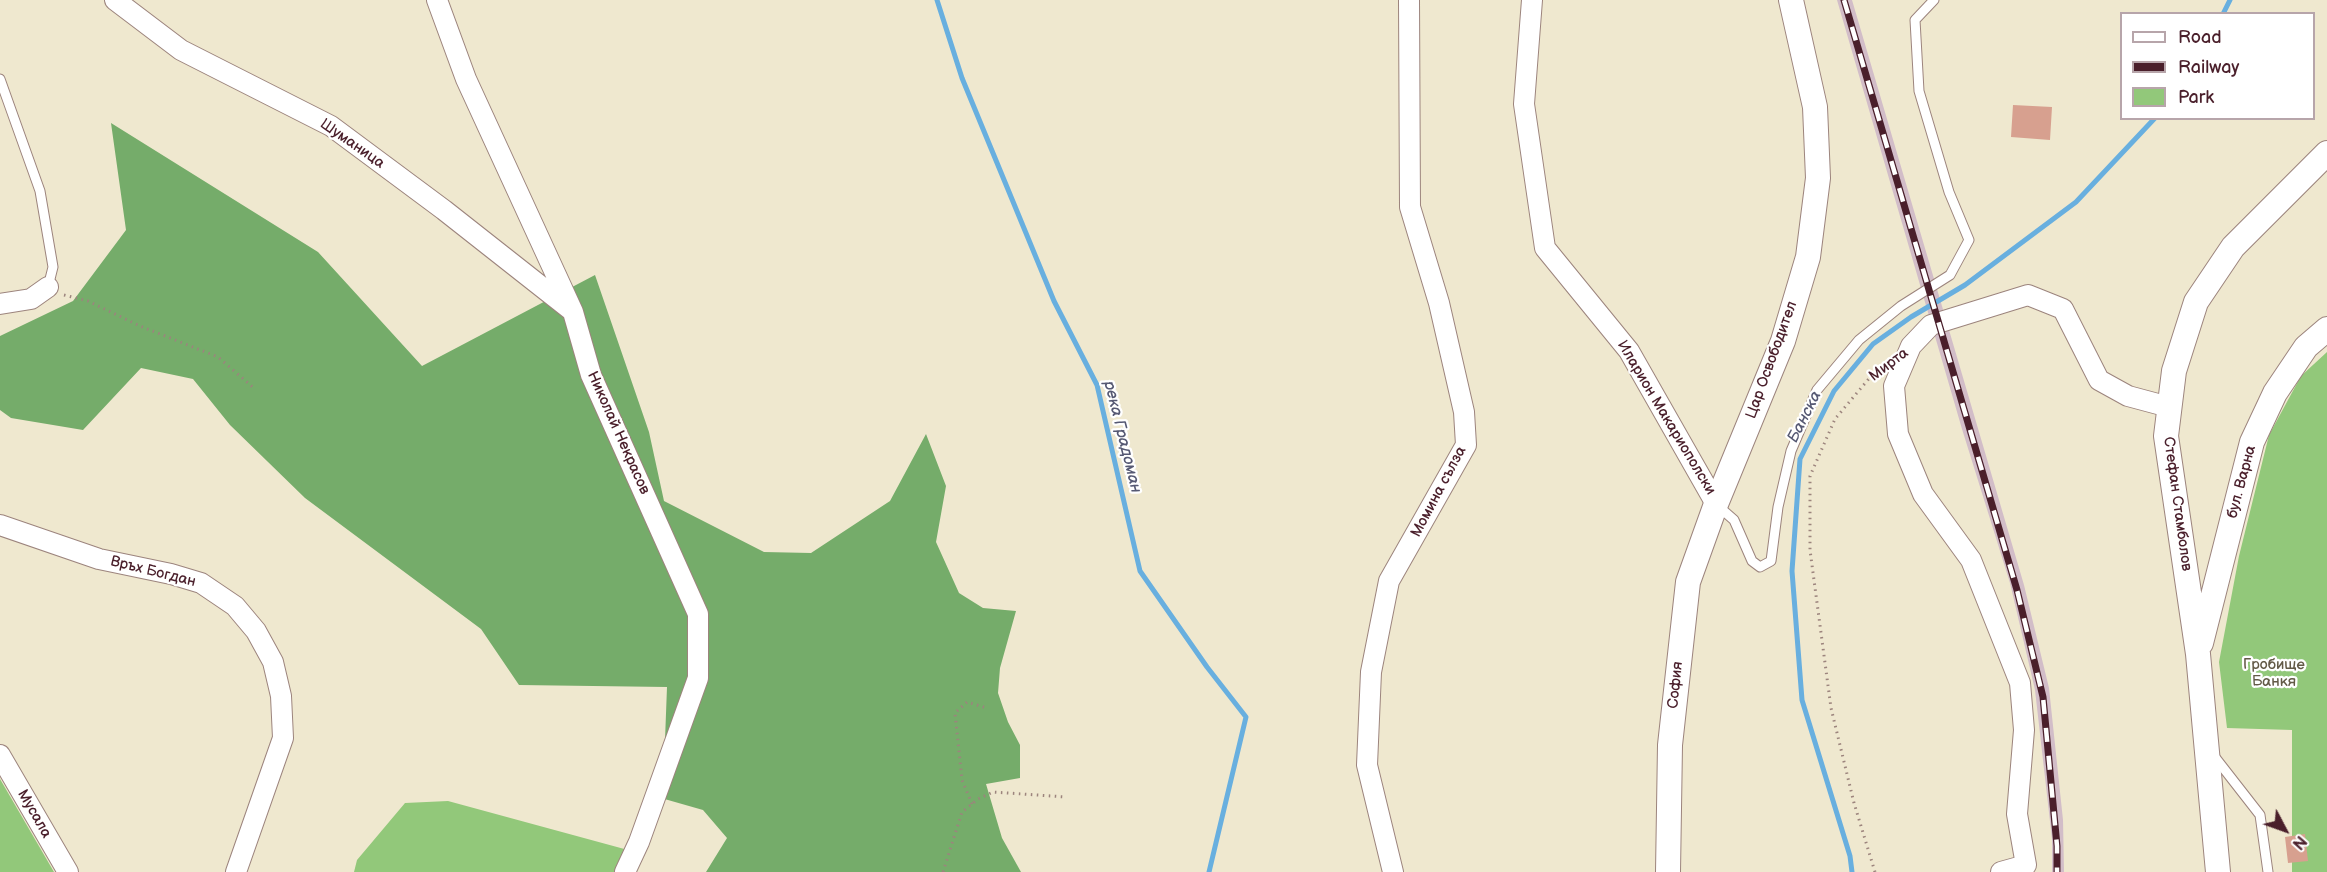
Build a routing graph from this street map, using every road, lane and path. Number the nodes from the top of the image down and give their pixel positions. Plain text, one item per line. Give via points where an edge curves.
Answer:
1 (115, 0) edge
2 (437, 0) edge
3 (1409, 0) edge
4 (1532, 0) edge
5 (1791, 0) edge
6 (1934, 0) edge
7 (0, 79) edge
8 (2327, 153) edge
9 (43, 290) junction
10 (0, 304) edge
11 (573, 312) junction
12 (2327, 329) edge
13 (1911, 346) junction
14 (255, 389) dead end
15 (2169, 407) junction
16 (1716, 504) junction
17 (0, 525) edge
18 (2198, 654) junction
19 (987, 708) dead end
20 (2208, 748) junction
21 (0, 755) edge
22 (1066, 797) dead end
23 (972, 804) junction
24 (68, 872) edge
25 (236, 872) edge
26 (625, 872) edge
27 (943, 872) edge
28 (1393, 872) edge
29 (1668, 872) edge
30 (1875, 872) edge
31 (2001, 872) edge
32 (2218, 872) edge
33 (2268, 872) edge

1 - 11 street, Шуманица via 181,50 331,126
2 - 11 street, Николай Некрасов via 466,79
3 - 28 street, Момина сълза via 1410,207 1439,303 1464,412 1466,445 1389,581 1371,672 1367,765
4 - 16 street, Иларион Макариополски via 1524,104 1545,248 1629,351
5 - 16 street, Цар Освободител via 1815,107 1818,178 1808,257 1783,341
6 - 16 lane via 1915,20 1919,91 1949,192 1969,240 1950,275 1901,306 1859,340 1817,390 1791,451 1771,561 1760,567 1752,561 1734,520
7 - 9 lane via 40,191 53,267
8 - 15 street, Стефан Стамболов via 2233,247 2196,302 2174,371
9 - 10 street via 31,299
9 - 14 path via 88,301 219,357
11 - 26 street, Николай Некрасов via 591,375 698,614 698,678
12 - 18 street, бул. Варна via 2306,347 2252,442
13 - 15 street via 1931,325 2028,295 2063,309 2099,380 2128,396
13 - 30 path, Мирта via 1872,375 1835,420 1810,476 1810,550 1831,708
13 - 31 street, Мирта via 1894,386 1898,434 1923,494 1971,560 2020,683 2024,730 2017,814 2026,865
15 - 18 street, Стефан Стамболов via 2166,436
16 - 29 street, София via 1688,582 1670,745
17 - 25 street, Връх Богдан via 99,559 201,583 235,606 256,631 273,662 283,738
18 - 20 street, Стефан Стамболов
19 - 23 path via 967,702 955,713 962,780
20 - 32 street, Стефан Стамболов
20 - 33 lane via 2260,815
21 - 24 street, Мусала
22 - 23 path via 993,792
23 - 27 path via 962,812

